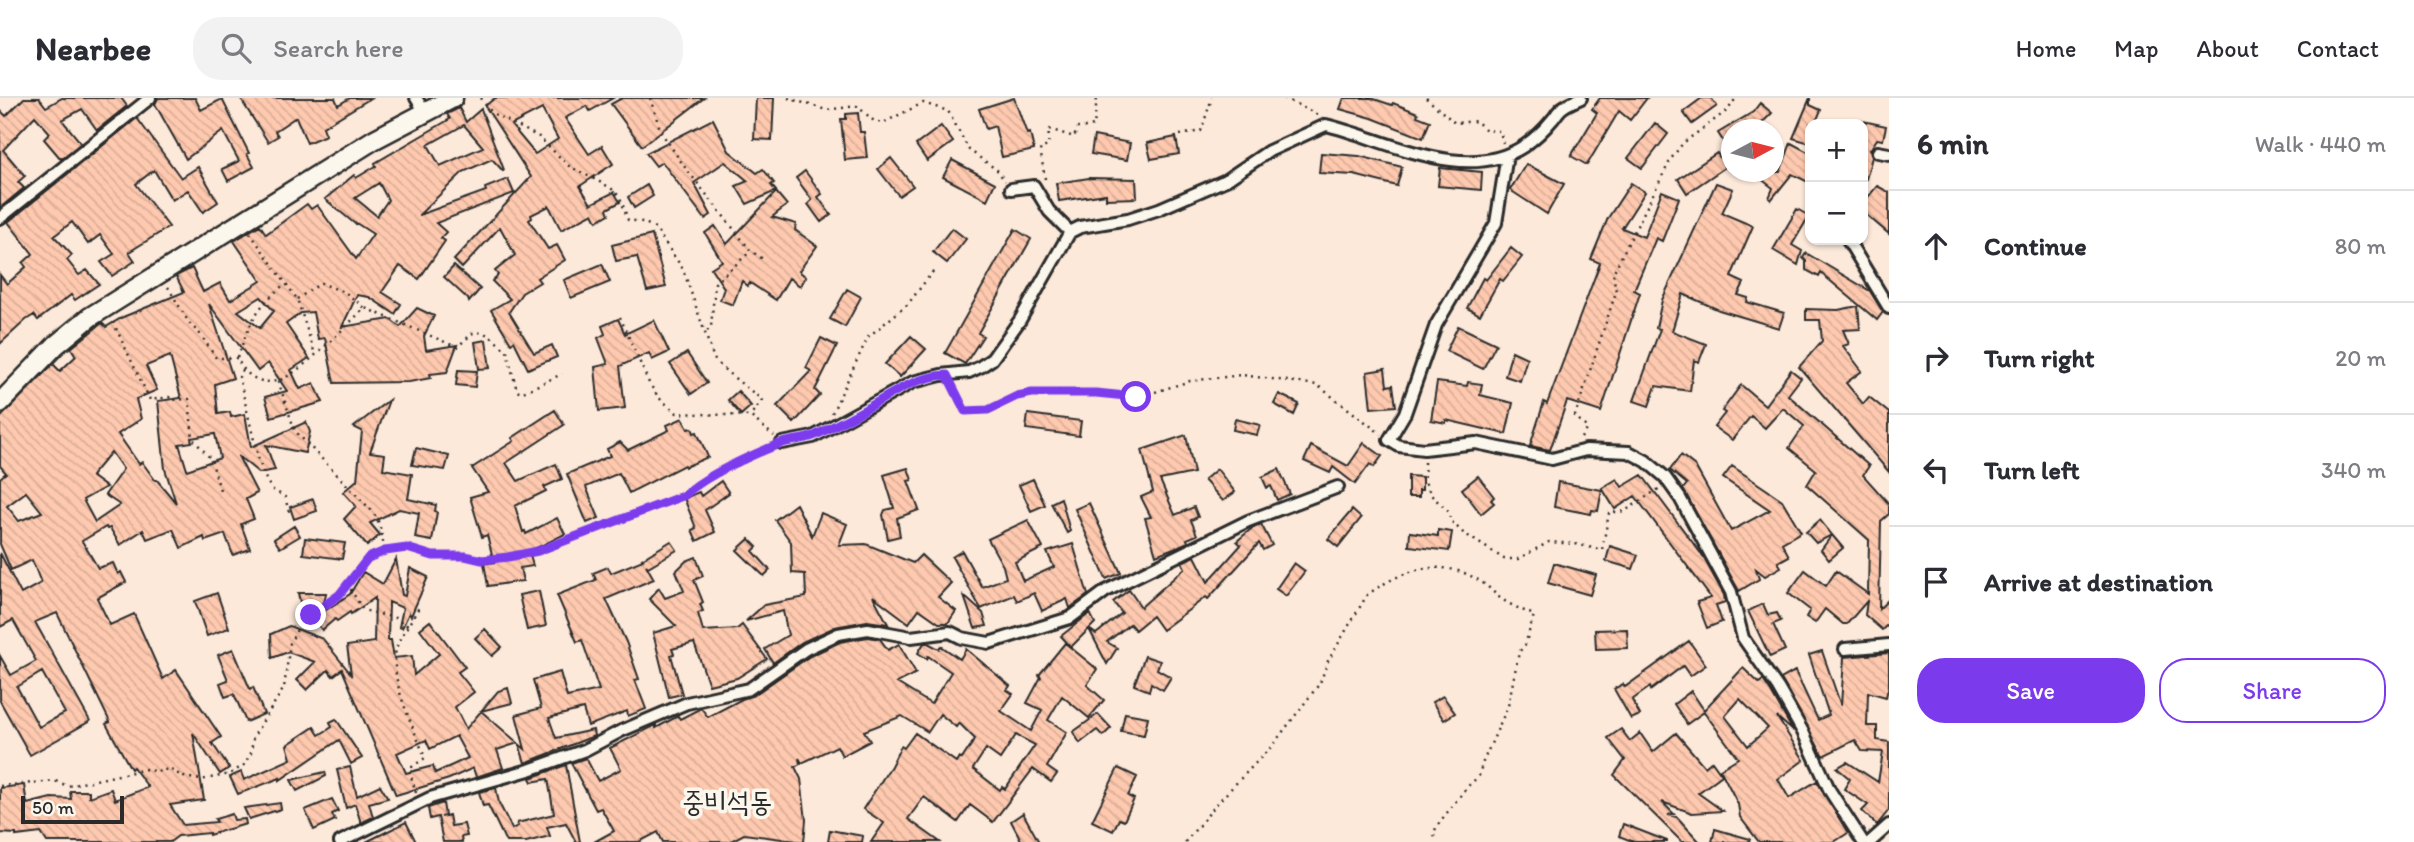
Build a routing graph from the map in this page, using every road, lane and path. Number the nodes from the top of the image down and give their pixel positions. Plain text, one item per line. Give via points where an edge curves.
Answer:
1 (150, 98) edge
2 (453, 98) edge
3 (481, 98) edge
4 (650, 98) edge
5 (788, 98) edge
6 (1097, 98) edge
7 (1212, 98) edge
8 (1284, 98) edge
9 (1426, 98) edge
10 (1581, 98) edge
11 (1736, 98) edge
12 (421, 105) edge
13 (1326, 125) junction
14 (1180, 135) dead end
15 (1507, 155) junction
16 (1045, 183) dead end
17 (1011, 189) joint
18 (0, 218) edge
19 (242, 222) junction
20 (1070, 232) junction
21 (1851, 245) edge
22 (751, 251) junction
23 (766, 261) dead end
24 (934, 270) dead end
25 (159, 272) junction
26 (285, 284) junction
27 (297, 299) junction
28 (106, 306) junction
29 (365, 308) junction
30 (1889, 308) edge
31 (620, 317) dead end
32 (706, 332) junction
33 (315, 354) junction
34 (237, 358) junction
35 (243, 370) junction
36 (562, 374) dead end
37 (947, 375) junction
38 (278, 382) junction
39 (0, 403) edge
40 (750, 416) junction
41 (825, 429) junction
42 (1389, 440) junction
43 (782, 443) junction
44 (1424, 449) junction
45 (1569, 455) junction
46 (1669, 482) junction
47 (1338, 487) dead end
48 (220, 490) dead end
49 (290, 516) dead end
50 (385, 551) junction
51 (347, 583) junction
52 (419, 607) dead end
53 (408, 626) junction
54 (1889, 645) edge
55 (1845, 649) dead end
56 (0, 786) edge
57 (420, 803) junction
58 (1889, 825) edge
59 (340, 842) edge
60 (1185, 842) edge
61 (1433, 842) edge
62 (1863, 842) edge
63 (1870, 842) edge

1 - 18 street
2 - 12 main road
3 - 32 path via 492,113 539,137 569,166 611,188 620,197 628,220 655,228 683,269
4 - 22 path via 661,132
5 - 17 path via 826,110 857,106 874,121 883,122 923,103 947,111 970,150 997,170
6 - 16 path via 1094,126 1078,128 1074,137 1049,129 1048,146 1040,149
7 - 14 path via 1201,131
8 - 13 path via 1320,116
9 - 15 path via 1455,123 1476,121 1486,130 1500,131
10 - 15 street via 1561,108 1540,133
11 - 45 path via 1728,110 1682,143 1613,273 1616,292 1575,415 1587,428
12 - 19 main road
13 - 15 street via 1437,158 1467,161
13 - 20 street via 1269,151 1226,180 1159,209
15 - 42 street via 1496,223 1436,325 1405,413
17 - 20 street via 1034,186 1049,211
19 - 25 main road
19 - 26 path
20 - 37 street via 992,359 981,368
21 - 30 street
22 - 23 path
22 - 32 path via 715,283 711,327
24 - 41 path via 908,303 868,337
25 - 28 main road
25 - 34 path via 216,358
26 - 27 path
26 - 34 path via 258,310
27 - 29 path via 321,283 346,292
27 - 33 path
28 - 39 main road via 56,345
28 - 48 path via 150,400 189,399 193,439 211,459
29 - 33 path
29 - 36 path via 457,347 473,333 490,336 507,351 521,393
31 - 40 path via 649,383 677,412
32 - 40 path via 714,359 762,400
33 - 38 path
34 - 35 path
35 - 38 path
35 - 49 path via 239,377 259,461 273,491 285,498
37 - 41 street via 914,382
37 - 42 path via 965,411 988,410 1032,393 1136,397 1218,377 1275,378 1317,385
38 - 50 path via 295,431 373,512
40 - 43 path
41 - 43 street via 813,437
42 - 44 street
43 - 50 path via 685,495 538,551 482,560 433,556 407,548
44 - 45 street via 1476,443 1552,458
44 - 46 path via 1424,482 1431,495 1462,532 1504,559 1518,559 1549,542 1602,550 1609,513 1625,511
45 - 46 street via 1586,450 1629,452
46 - 62 street via 1731,592 1743,638 1777,688 1829,791
47 - 57 street via 1248,521 1106,591 1070,618 989,643 950,632 911,637 868,629 838,634 806,649 749,689 687,703 585,750
50 - 51 path via 368,558
51 - 53 path via 363,610
51 - 56 path via 339,595 299,626 290,643 284,688 253,738 244,765 230,774 201,780 169,769 146,769 68,786 55,780
52 - 53 path
53 - 57 path via 394,662 399,691 425,758 409,769
54 - 55 street
57 - 59 street
58 - 63 street
60 - 61 path via 1272,746 1320,682 1367,595 1422,568 1437,566 1484,584 1534,615 1519,652 1508,706 1479,776 1436,827

